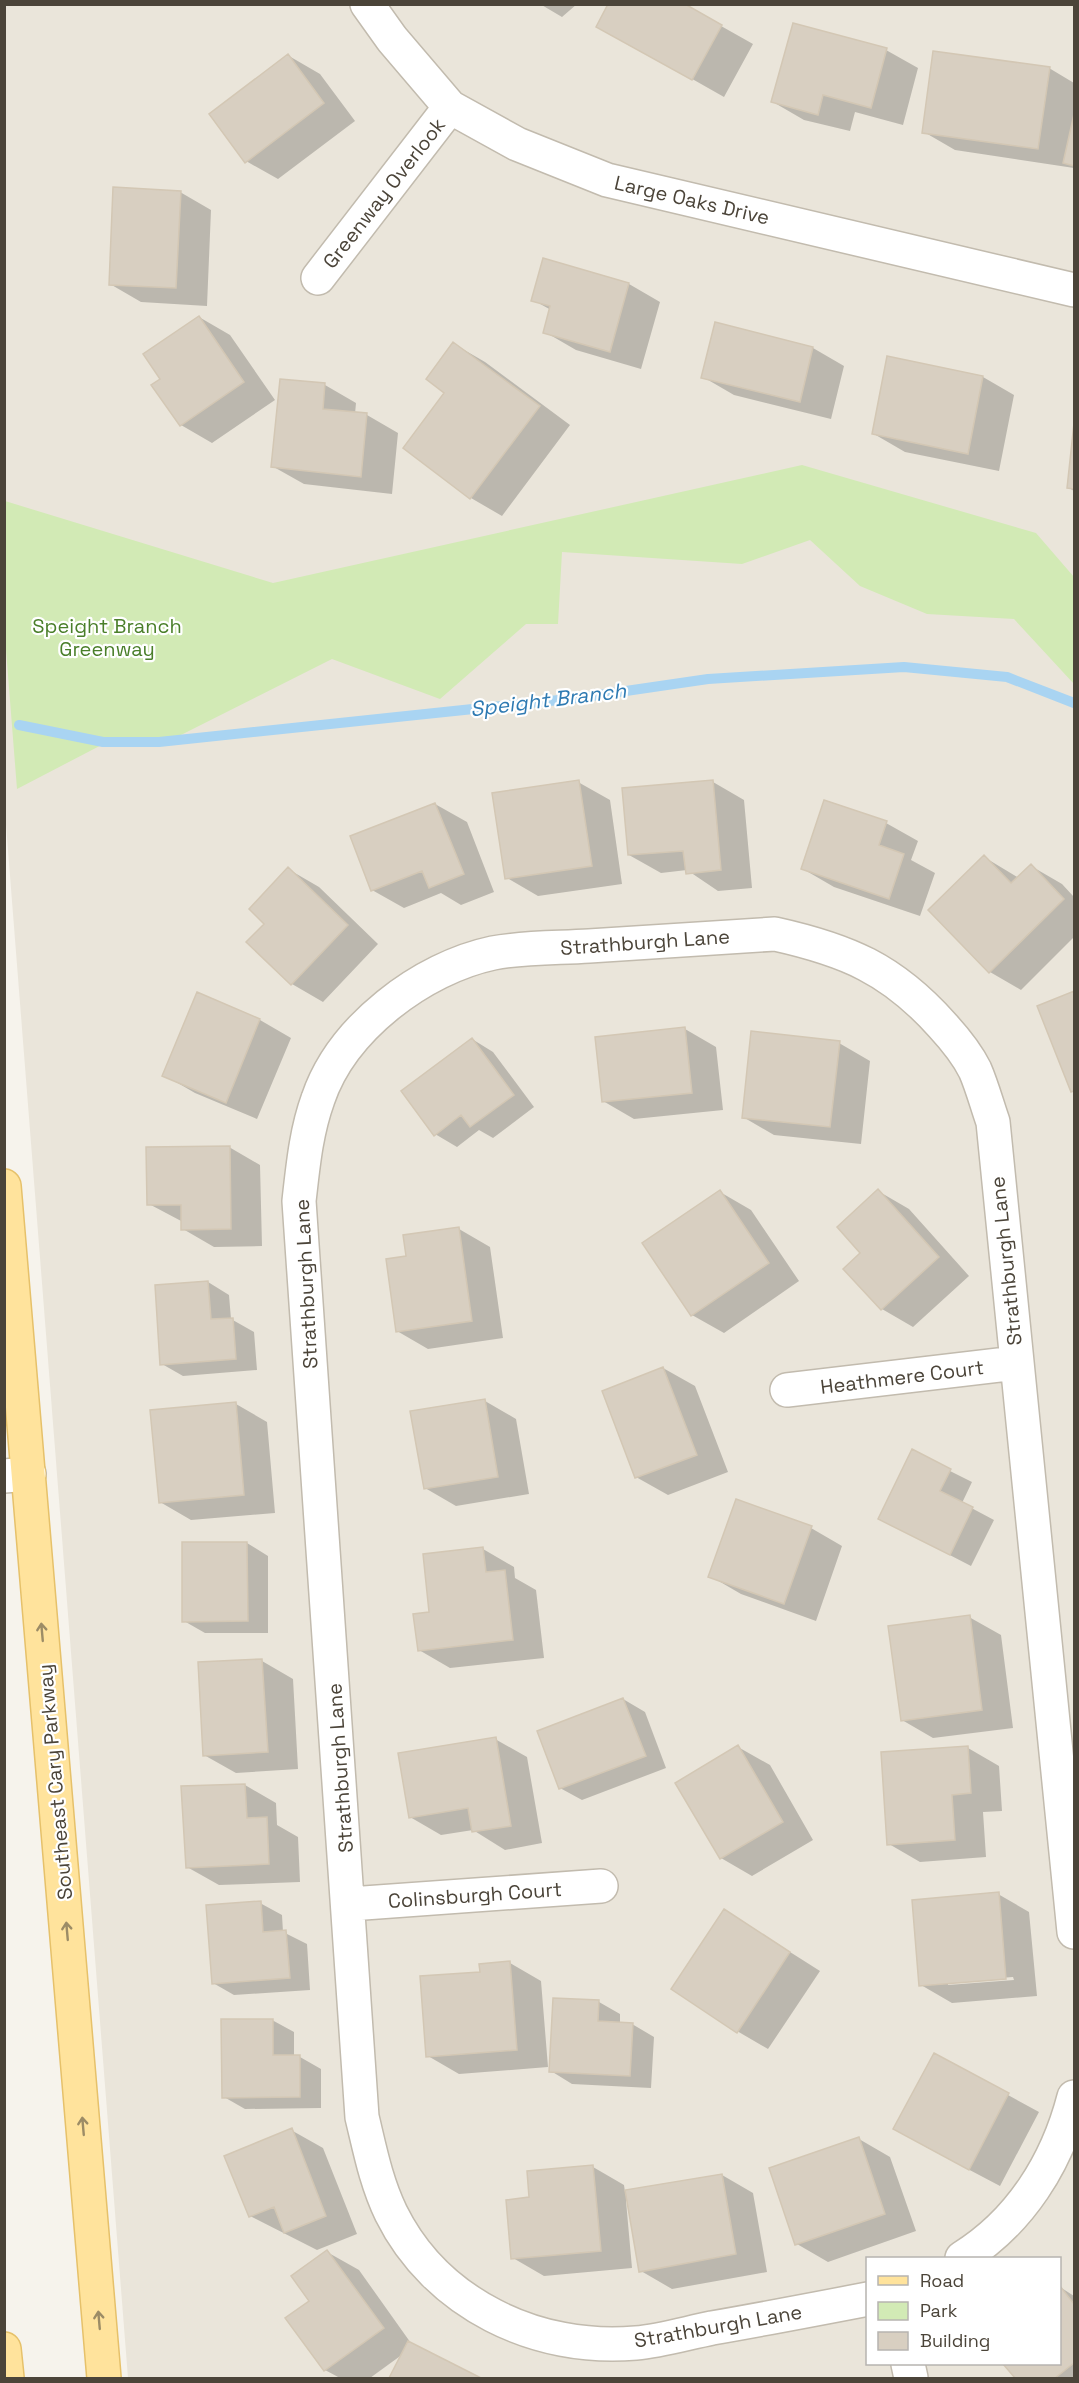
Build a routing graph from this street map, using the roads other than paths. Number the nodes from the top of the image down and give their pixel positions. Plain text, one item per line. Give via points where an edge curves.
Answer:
1 (367, 4) edge
2 (450, 107) junction
3 (318, 278) dead end
4 (1074, 290) edge
5 (4, 1186) edge
6 (1016, 1363) junction
7 (787, 1390) dead end
8 (17, 1475) edge
9 (601, 1886) dead end
10 (350, 1904) junction
11 (1074, 1932) edge
12 (1074, 2097) edge
13 (965, 2257) edge
14 (866, 2299) edge
15 (4, 2349) edge
16 (7, 2379) edge
17 (104, 2379) edge

1 - 2 street, Large Oaks Drive
2 - 3 street, Greenway Overlook
2 - 4 street, Large Oaks Drive via 517,144 607,180
5 - 8 main road, Southeast Cary Parkway
6 - 7 street, Heathmere Court
6 - 10 street, Strathburgh Lane via 993,1122 974,1069 920,1001 864,962 808,941 775,934 494,953 448,967 408,989 372,1018 344,1051 319,1096 305,1142 299,1201
6 - 11 street, Strathburgh Lane
17 -> 8 main road, Southeast Cary Parkway
9 - 10 street, Colinsburgh Court
10 - 14 street, Strathburgh Lane via 362,2117 376,2176 392,2214 415,2249 459,2294 484,2313 525,2331 580,2343 636,2343
12 - 13 street via 1056,2155 1035,2188 1001,2229
15 - 16 main road

